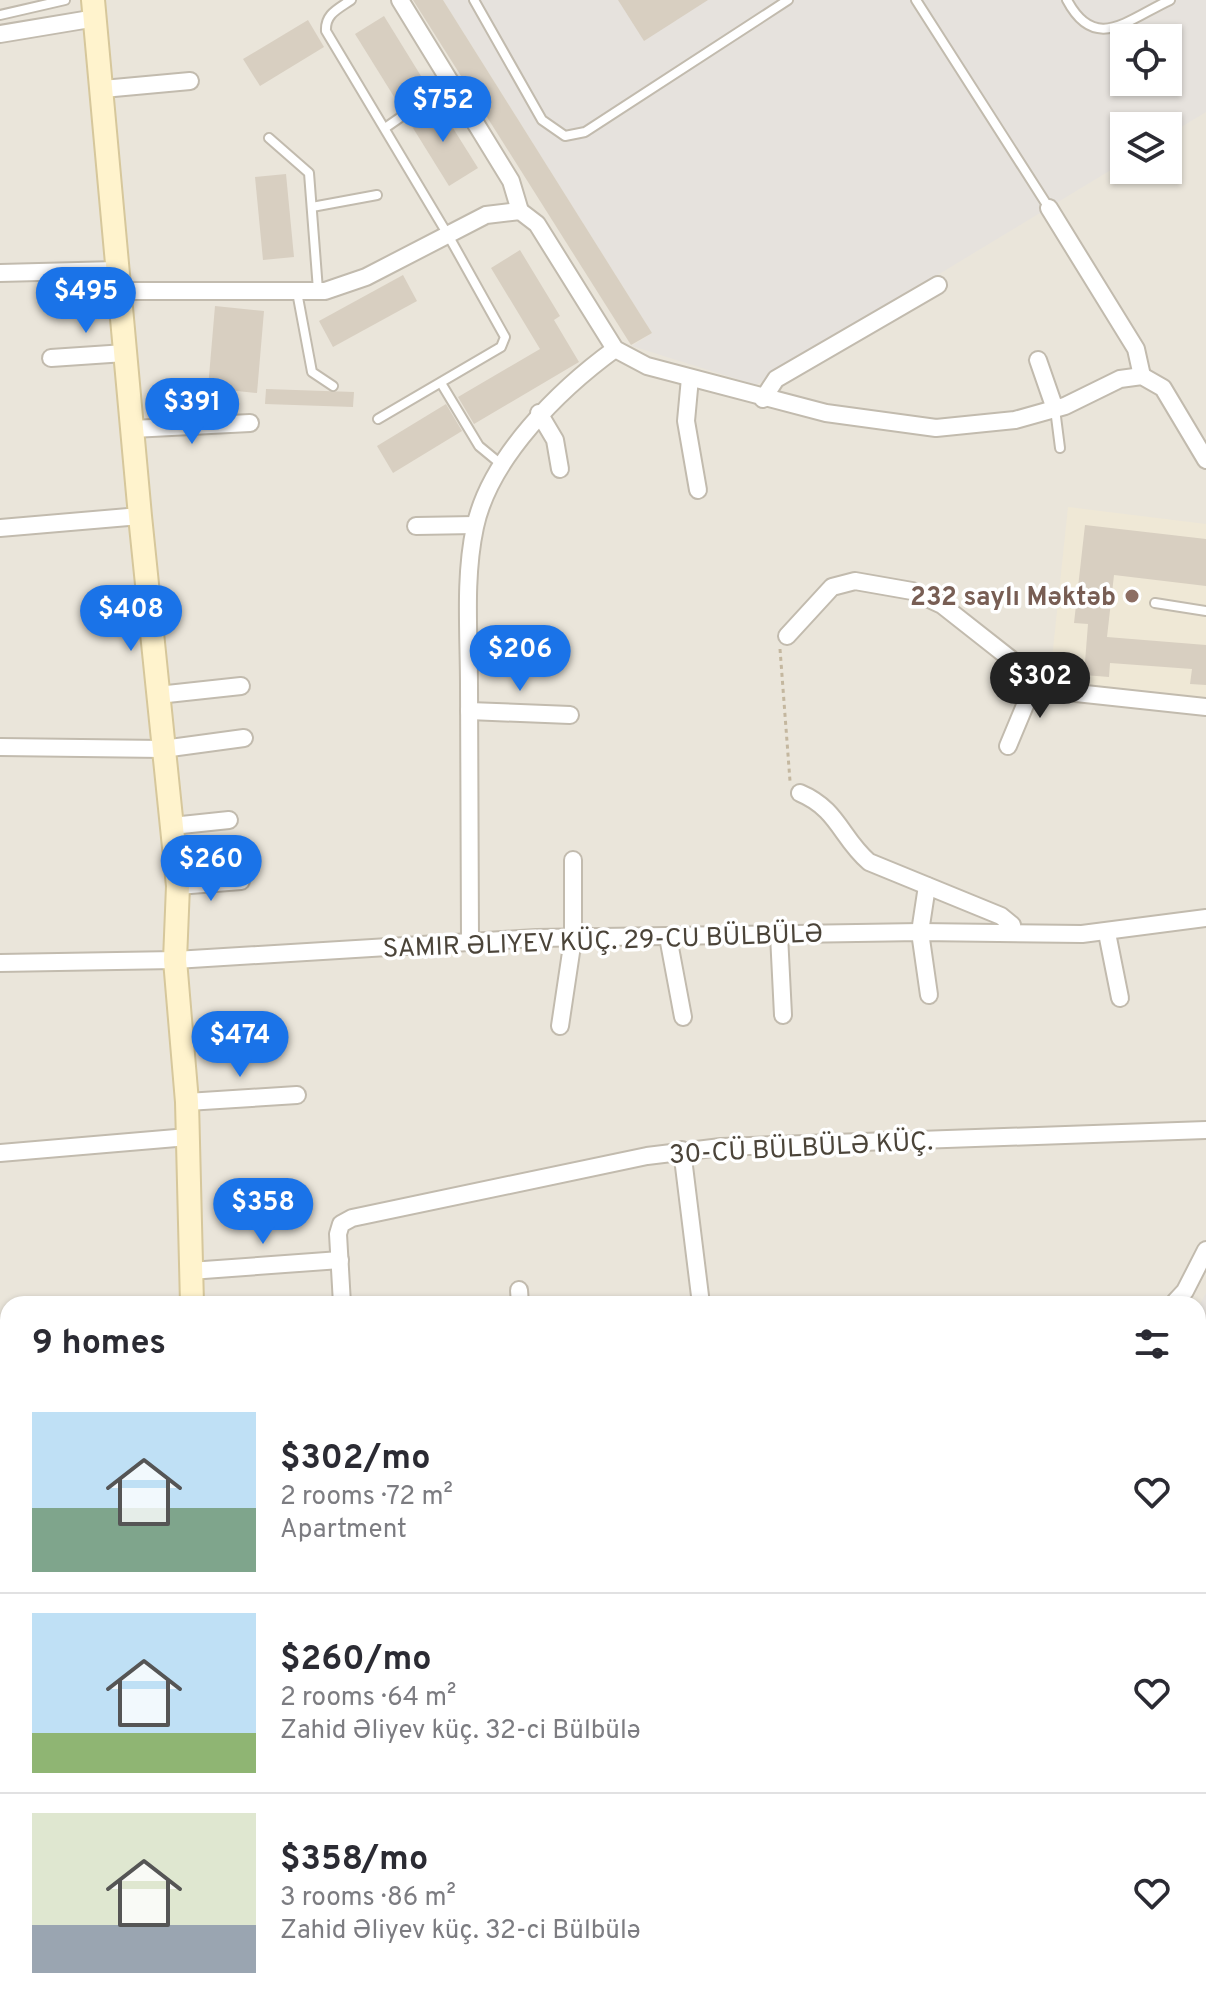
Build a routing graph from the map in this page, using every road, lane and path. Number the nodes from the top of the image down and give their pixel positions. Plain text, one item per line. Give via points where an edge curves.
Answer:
1 (65, 0) edge
2 (351, 0) edge
3 (400, 0) edge
4 (474, 0) edge
5 (788, 0) edge
6 (916, 0) edge
7 (1067, 0) edge
8 (1170, 0) edge
9 (95, 9) edge
10 (0, 15) edge
11 (0, 34) edge
12 (190, 81) dead end
13 (451, 83) junction
14 (103, 89) junction
15 (385, 128) junction
16 (269, 138) dead end
17 (377, 195) dead end
18 (312, 207) junction
19 (1049, 208) joint
20 (520, 211) junction
21 (448, 235) junction
22 (0, 273) edge
23 (119, 280) junction
24 (938, 285) dead end
25 (318, 291) junction
26 (297, 292) junction
27 (615, 349) junction
28 (125, 353) junction
29 (51, 358) dead end
30 (1038, 360) dead end
31 (1142, 376) junction
32 (690, 378) junction
33 (441, 383) junction
34 (333, 386) dead end
35 (763, 399) junction
36 (1055, 409) junction
37 (539, 413) junction
38 (378, 419) dead end
39 (250, 423) dead end
40 (132, 429) junction
41 (1060, 448) dead end
42 (1206, 460) edge
43 (504, 467) junction
44 (560, 469) dead end
45 (698, 490) dead end
46 (140, 516) junction
47 (475, 525) junction
48 (416, 526) dead end
49 (0, 528) edge
50 (1155, 603) dead end
51 (1206, 611) edge
52 (787, 636) joint
53 (1036, 679) junction
54 (241, 686) dead end
55 (158, 695) junction
56 (1206, 707) edge
57 (469, 711) junction
58 (570, 715) dead end
59 (244, 738) dead end
60 (1008, 746) dead end
61 (0, 747) edge
62 (163, 749) junction
63 (800, 793) joint
64 (229, 820) dead end
65 (172, 826) junction
66 (573, 860) dead end
67 (241, 881) dead end
68 (178, 886) junction
69 (927, 886) junction
70 (1206, 918) edge
71 (920, 932) junction
72 (1009, 932) junction
73 (1107, 933) junction
74 (779, 935) junction
75 (668, 937) junction
76 (573, 939) junction
77 (470, 940) junction
78 (175, 960) junction
79 (0, 963) edge
80 (929, 995) dead end
81 (1120, 998) dead end
82 (783, 1015) dead end
83 (683, 1017) dead end
84 (560, 1026) dead end
85 (297, 1095) dead end
86 (187, 1102) junction
87 (1206, 1130) edge
88 (188, 1137) junction
89 (682, 1150) junction
90 (0, 1153) edge
91 (1206, 1250) edge
92 (340, 1260) junction
93 (190, 1271) junction
94 (192, 1296) edge
95 (342, 1296) edge
96 (700, 1296) edge
97 (1180, 1296) edge

1 - 10 lane
2 - 15 lane via 331,14 326,31
3 - 13 street
4 - 5 lane via 542,120 565,136 585,132
6 - 19 lane
7 - 8 lane via 1078,21 1092,30 1106,30
9 - 11 street
9 - 14 street
12 - 14 street
13 - 15 lane
13 - 20 street via 511,181
14 - 23 street
15 - 21 lane
16 - 18 lane via 309,173
17 - 18 lane
18 - 25 lane
19 - 31 street via 1136,349
20 - 21 street via 486,215
20 - 27 street via 537,224
21 - 25 street via 366,277
21 - 33 lane via 505,342
22 - 23 street
23 - 26 street
23 - 28 street
24 - 35 street via 776,379
25 - 26 street
26 - 34 lane via 312,372
27 - 32 street via 634,361
27 - 37 street
28 - 29 street
28 - 40 street
30 - 36 street
31 - 36 street via 1120,379
31 - 42 street via 1163,388
32 - 35 street
32 - 45 street via 686,421
33 - 38 lane
33 - 43 lane via 479,446
35 - 36 street via 936,428 989,425
36 - 41 lane
37 - 43 street
37 - 44 street via 555,440
39 - 40 street
40 - 46 street
43 - 47 street
46 - 49 street
46 - 55 street
47 - 48 street
47 - 57 street via 469,586
50 - 51 lane
52 - 53 street via 826,592 855,581 927,597
52 - 63 path via 780,649 780,669 787,762 790,782
53 - 56 street via 1076,693
53 - 60 street
54 - 55 street
55 - 62 street
57 - 58 street
57 - 77 street
59 - 62 street
61 - 62 street
62 - 65 street
63 - 69 street via 839,821 869,862
64 - 65 street
65 - 68 street
66 - 76 street
67 - 68 street
68 - 78 street
69 - 71 street
69 - 72 street via 1001,916 1012,925
70 - 73 street, SAMIR ƏLIYEV KÜÇ. 29-CU BÜLBÜLƏ
71 - 72 street, SAMIR ƏLIYEV KÜÇ. 29-CU BÜLBÜLƏ
71 - 74 street, SAMIR ƏLIYEV KÜÇ. 29-CU BÜLBÜLƏ
71 - 80 street
72 - 73 street, SAMIR ƏLIYEV KÜÇ. 29-CU BÜLBÜLƏ
73 - 81 street
74 - 75 street, SAMIR ƏLIYEV KÜÇ. 29-CU BÜLBÜLƏ
74 - 82 street
75 - 76 street, SAMIR ƏLIYEV KÜÇ. 29-CU BÜLBÜLƏ
75 - 83 street
76 - 77 street, SAMIR ƏLIYEV KÜÇ. 29-CU BÜLBÜLƏ
76 - 84 street
77 - 78 street, SAMIR ƏLIYEV KÜÇ. 29-CU BÜLBÜLƏ
78 - 79 street, SAMIR ƏLIYEV KÜÇ. 29-CU BÜLBÜLƏ
78 - 86 street
85 - 86 street
86 - 88 street
87 - 89 street, 30-CÜ BÜLBÜLƏ KÜÇ.
88 - 90 street
88 - 93 street
89 - 92 street, 30-CÜ BÜLBÜLƏ KÜÇ. via 352,1218 341,1224 338,1234
89 - 96 street
91 - 97 street
92 - 93 street
92 - 95 street, 30-CÜ BÜLBÜLƏ KÜÇ.
93 - 94 street

